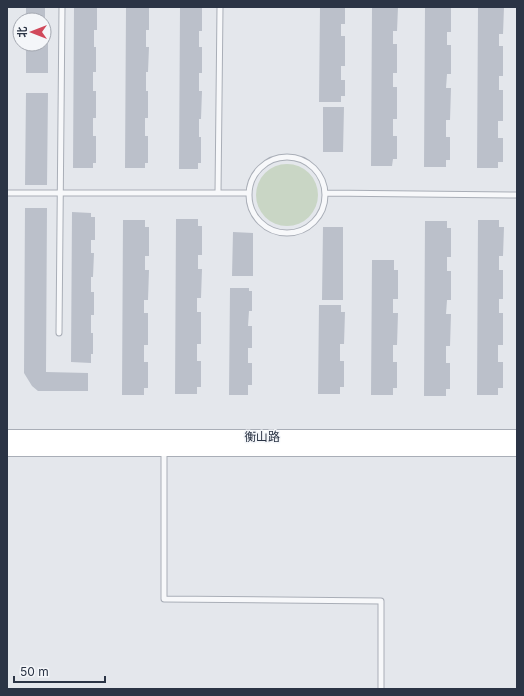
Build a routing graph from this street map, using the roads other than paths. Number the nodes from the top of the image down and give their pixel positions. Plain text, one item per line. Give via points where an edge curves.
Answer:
1 (62, 7) edge
2 (220, 7) edge
3 (7, 193) edge
4 (61, 193) junction
5 (218, 193) junction
6 (249, 193) junction
7 (325, 193) junction
8 (517, 195) edge
9 (59, 333) dead end
10 (7, 437) edge
11 (517, 437) edge
12 (7, 449) edge
13 (164, 449) junction
14 (517, 449) edge
15 (381, 689) edge

1 - 4 lane
2 - 5 lane
3 - 4 lane
4 - 5 lane
4 - 9 lane
5 - 6 lane
6 - 7 lane via 253,178 264,165 278,158 287,157 303,160 311,165 322,179
6 - 7 lane via 252,209 260,222 273,231 291,233 300,231 315,221 324,206
7 - 8 lane
10 - 11 street, 衡山路
12 - 13 street, 衡山路
13 - 14 street, 衡山路
13 - 15 lane via 164,600 381,601

